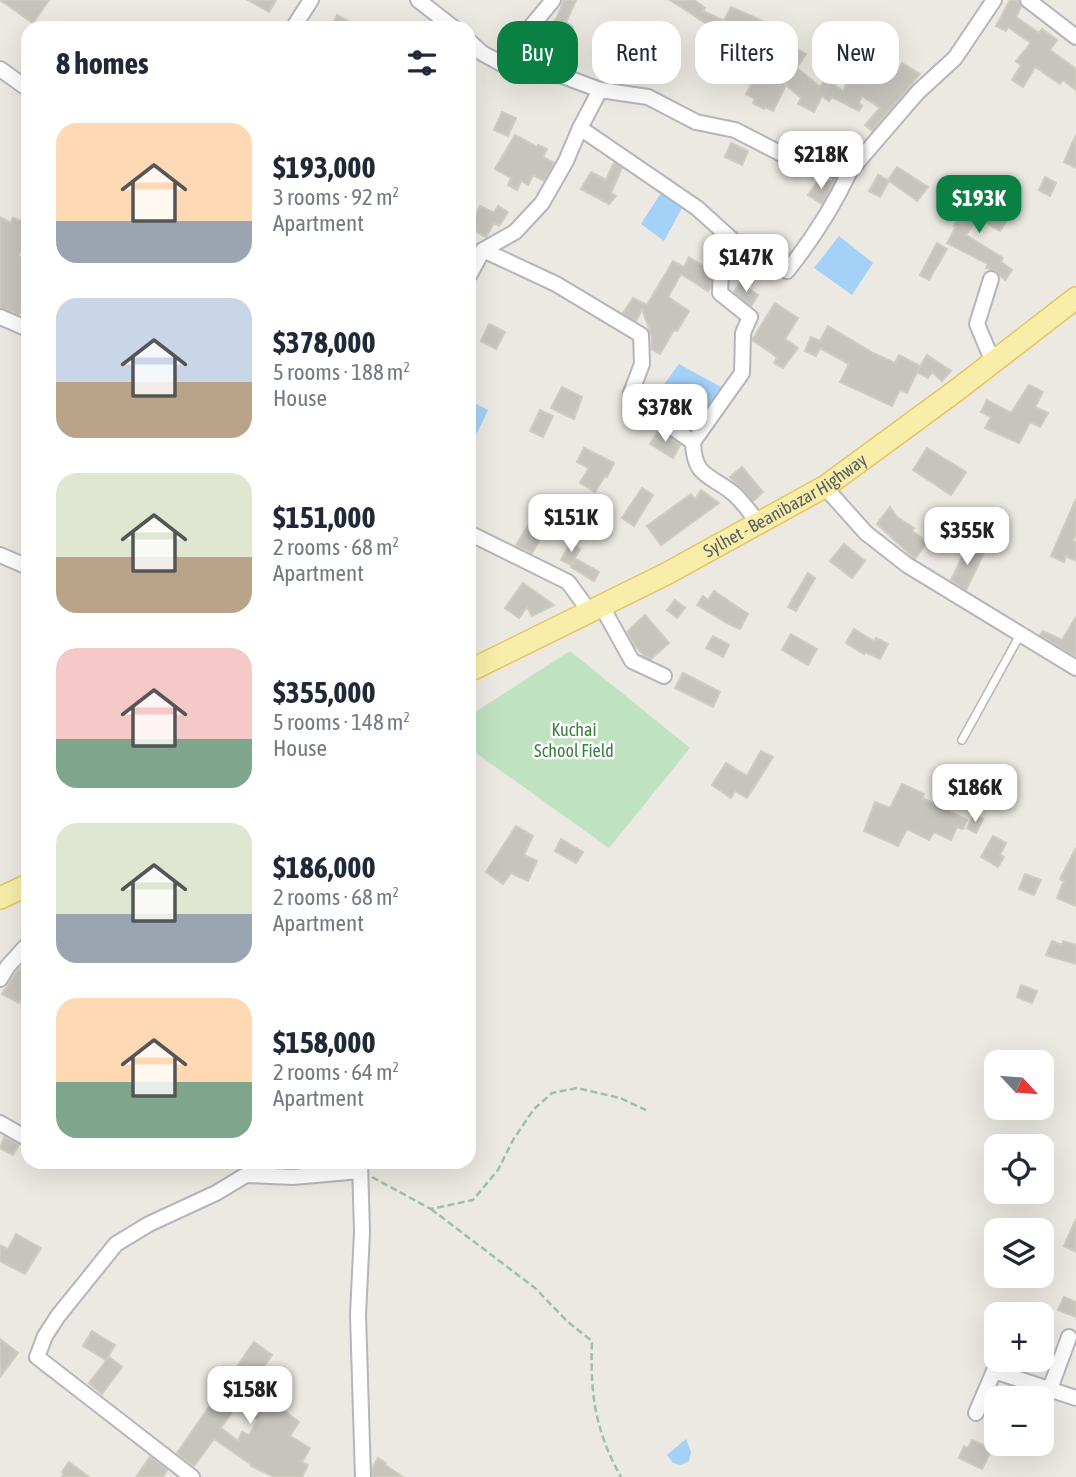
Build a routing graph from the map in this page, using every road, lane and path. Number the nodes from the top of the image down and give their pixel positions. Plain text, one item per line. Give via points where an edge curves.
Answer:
1 (311, 0) edge
2 (418, 0) edge
3 (553, 0) edge
4 (993, 0) edge
5 (1033, 2) edge
6 (298, 21) edge
7 (445, 21) edge
8 (536, 21) edge
9 (1076, 37) edge
10 (476, 48) edge
11 (497, 62) edge
12 (0, 69) edge
13 (578, 82) edge
14 (21, 84) edge
15 (600, 90) junction
16 (580, 128) junction
17 (850, 171) junction
18 (738, 245) junction
19 (483, 250) junction
20 (476, 263) edge
21 (991, 279) dead end
22 (1076, 298) edge
23 (1076, 309) edge
24 (0, 317) edge
25 (21, 326) edge
26 (993, 362) junction
27 (693, 442) junction
28 (831, 494) junction
29 (759, 523) junction
30 (476, 536) edge
31 (0, 555) edge
32 (21, 564) edge
33 (598, 613) junction
34 (1020, 635) junction
35 (476, 668) edge
36 (1076, 668) edge
37 (664, 676) dead end
38 (476, 677) edge
39 (962, 740) dead end
40 (21, 888) edge
41 (0, 898) edge
42 (21, 898) edge
43 (0, 908) edge
44 (21, 952) edge
45 (0, 979) edge
46 (646, 1110) dead end
47 (0, 1123) edge
48 (21, 1135) edge
49 (342, 1169) edge
50 (360, 1169) edge
51 (365, 1169) edge
52 (431, 1209) junction
53 (1069, 1337) dead end
54 (988, 1386) edge
55 (1041, 1386) edge
56 (1051, 1386) edge
57 (1054, 1390) edge
58 (984, 1394) edge
59 (1076, 1398) edge
60 (976, 1413) dead end
61 (192, 1477) edge
62 (363, 1477) edge
63 (621, 1477) edge

1 - 6 street
2 - 7 street
3 - 8 street
4 - 17 street via 955,58 918,92
5 - 9 street
10 - 11 street
12 - 14 street
13 - 15 street
15 - 16 street
15 - 17 street via 648,97 696,122 736,130 803,164
16 - 18 street via 697,208
16 - 19 street via 542,203 515,232
17 - 18 street via 807,246 787,271
18 - 27 street via 721,272 720,293 750,317 743,332 742,373
19 - 20 street
19 - 27 street via 556,284 641,335 642,364 631,393 637,403
21 - 26 street via 977,324
22 - 26 main road, Sylhet - Beanibazar Highway
23 - 28 main road, Sylhet - Beanibazar Highway
24 - 25 street
26 - 29 main road, Sylhet - Beanibazar Highway via 826,486
27 - 29 street via 694,461 706,476 735,495
28 - 33 main road, Sylhet - Beanibazar Highway via 670,582
28 - 34 street via 866,533 907,565
29 - 33 main road, Sylhet - Beanibazar Highway
30 - 33 street via 568,582
31 - 32 street
33 - 35 main road, Sylhet - Beanibazar Highway
33 - 37 street via 632,661
33 - 38 main road, Sylhet - Beanibazar Highway
34 - 36 street
34 - 39 lane
40 - 41 main road
42 - 43 main road
44 - 45 street
46 - 52 path via 620,1098 577,1088 552,1093 534,1109 498,1170 473,1200
47 - 48 street
49 - 61 street via 293,1177 246,1175 149,1224 116,1244 45,1336 37,1357
50 - 62 street
51 - 52 path
52 - 63 path via 535,1288 592,1340 596,1417
53 - 56 street
54 - 55 street via 994,1371
57 - 59 street
58 - 60 street

